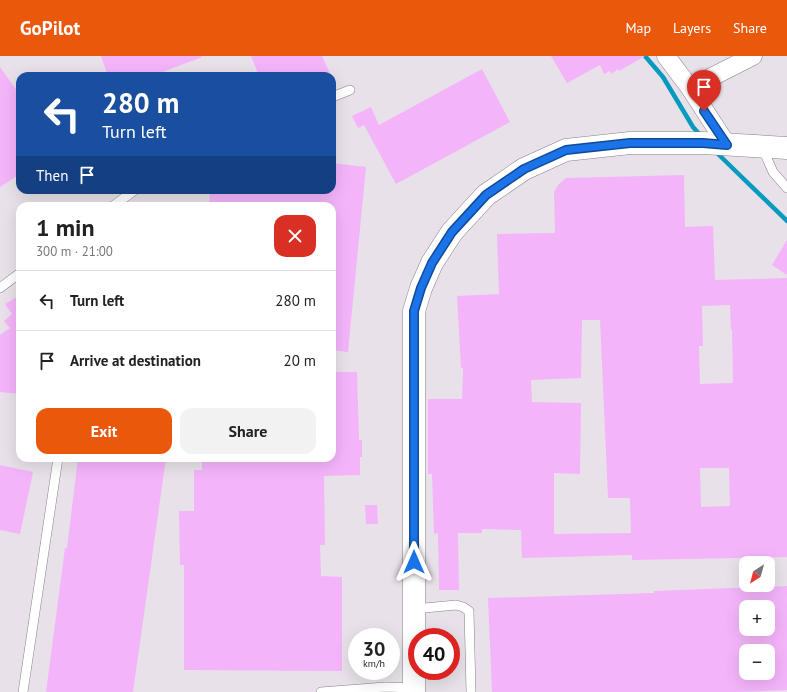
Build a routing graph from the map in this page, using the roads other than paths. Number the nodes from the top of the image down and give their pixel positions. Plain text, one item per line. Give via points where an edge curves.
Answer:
1 (666, 56) edge
2 (753, 56) edge
3 (690, 88) junction
4 (350, 90) dead end
5 (336, 95) edge
6 (727, 145) junction
7 (762, 147) junction
8 (787, 148) edge
9 (787, 188) edge
10 (130, 194) edge
11 (118, 202) edge
12 (16, 276) edge
13 (0, 288) edge
14 (57, 462) edge
15 (414, 609) junction
16 (414, 690) edge
17 (23, 692) edge
18 (321, 692) edge
19 (471, 692) edge

1 - 3 street
2 - 3 street
3 - 6 street
4 - 5 lane
6 - 7 street
6 - 15 street via 630,143 566,150 524,169 486,195 452,232 432,263 414,311
7 - 8 street
7 - 9 lane via 774,172
10 - 11 lane
12 - 13 lane
14 - 17 lane
15 - 16 street
15 - 19 lane via 456,605 469,611
16 - 18 lane via 385,687

